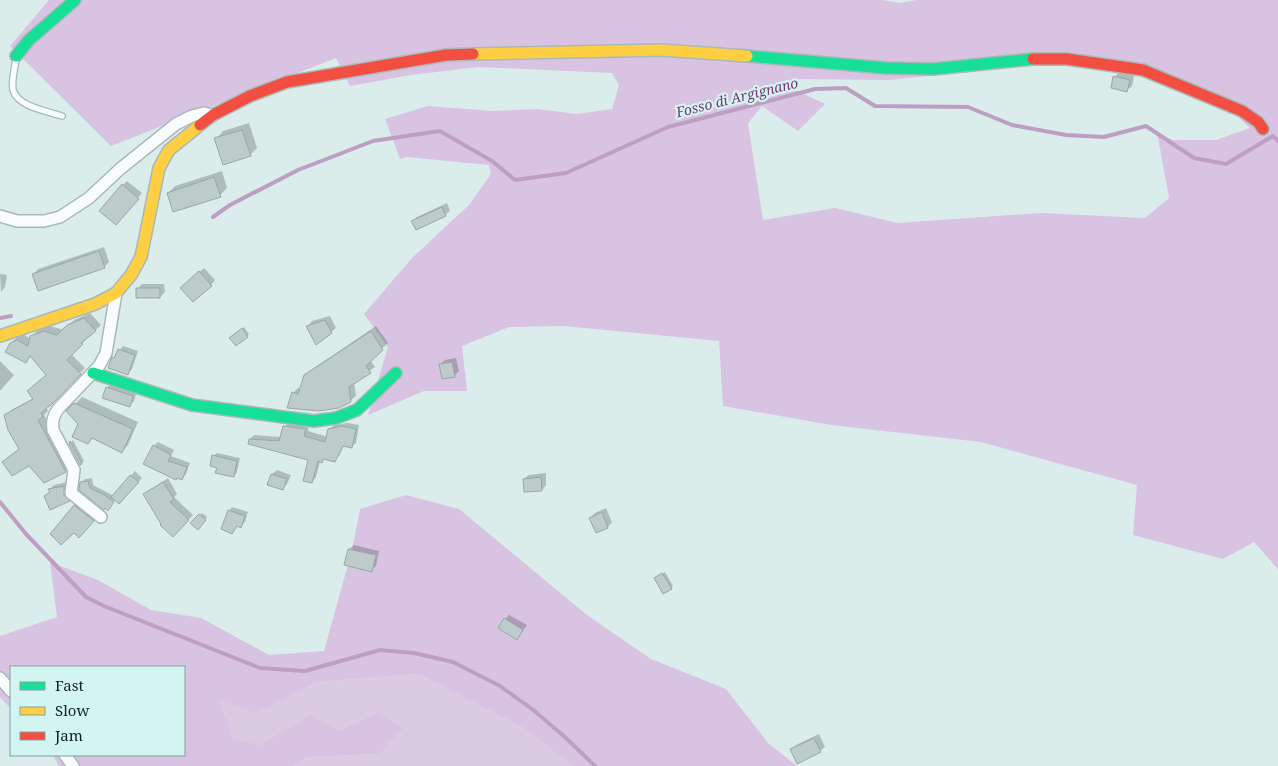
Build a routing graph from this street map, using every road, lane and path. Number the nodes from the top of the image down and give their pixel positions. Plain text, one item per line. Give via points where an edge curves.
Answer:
1 (75, 0) edge
2 (16, 56) joint
3 (213, 115) junction
4 (62, 116) dead end
5 (1262, 129) dead end
6 (0, 216) edge
7 (116, 293) junction
8 (0, 336) edge
9 (93, 373) junction
10 (396, 373) dead end
11 (101, 517) dead end
12 (0, 678) edge
13 (10, 690) edge

1 - 2 street via 29,40
2 - 4 lane via 13,89 17,98
3 - 5 street via 287,82 446,54 662,50 933,69 1027,59 1067,59 1117,65 1143,70 1242,111
3 - 6 street via 192,116 176,124 89,198 60,217 44,221 17,221
3 - 7 street via 170,150 159,168 141,257
7 - 8 street via 95,304
7 - 9 street via 106,353
9 - 10 street via 192,405 314,421 350,415
9 - 11 street via 58,409 52,423 74,470 71,492
12 - 13 street

